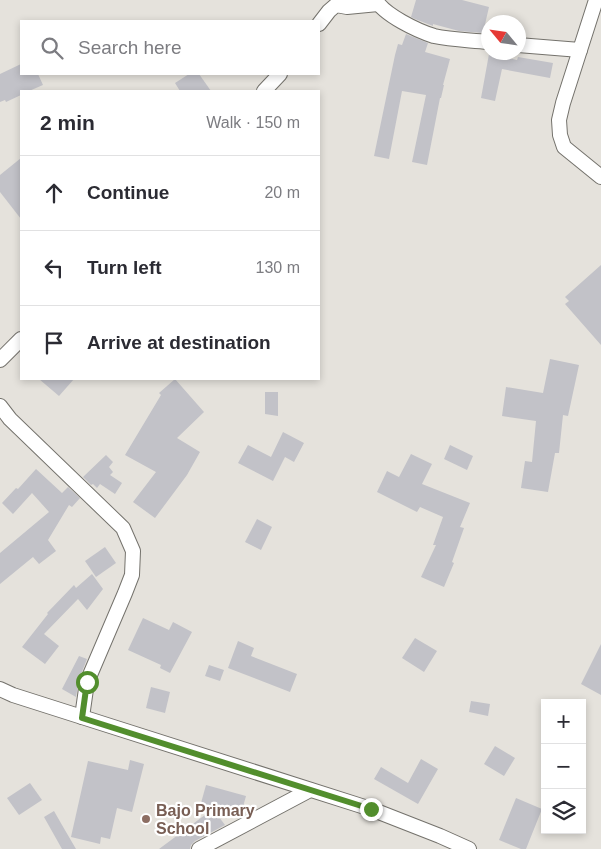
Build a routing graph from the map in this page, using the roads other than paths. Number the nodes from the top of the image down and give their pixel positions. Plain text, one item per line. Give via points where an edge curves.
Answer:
1 (596, 0) edge
2 (377, 2) edge
3 (320, 23) edge
4 (481, 41) edge
5 (526, 45) edge
6 (580, 50) junction
7 (279, 75) edge
8 (265, 90) edge
9 (601, 177) edge
10 (20, 340) edge
11 (0, 360) edge
12 (0, 406) edge
13 (0, 689) edge
14 (82, 718) junction
15 (310, 790) junction
16 (198, 849) edge
17 (469, 849) edge

1 - 6 street
2 - 3 street via 347,7 336,5
2 - 4 street via 394,18 434,36
5 - 6 street
6 - 9 street via 559,120 560,135 564,147
7 - 8 street
10 - 11 street
12 - 14 street via 124,528 133,551 132,575 87,682
13 - 14 street
14 - 15 street
15 - 16 street
15 - 17 street via 371,809

